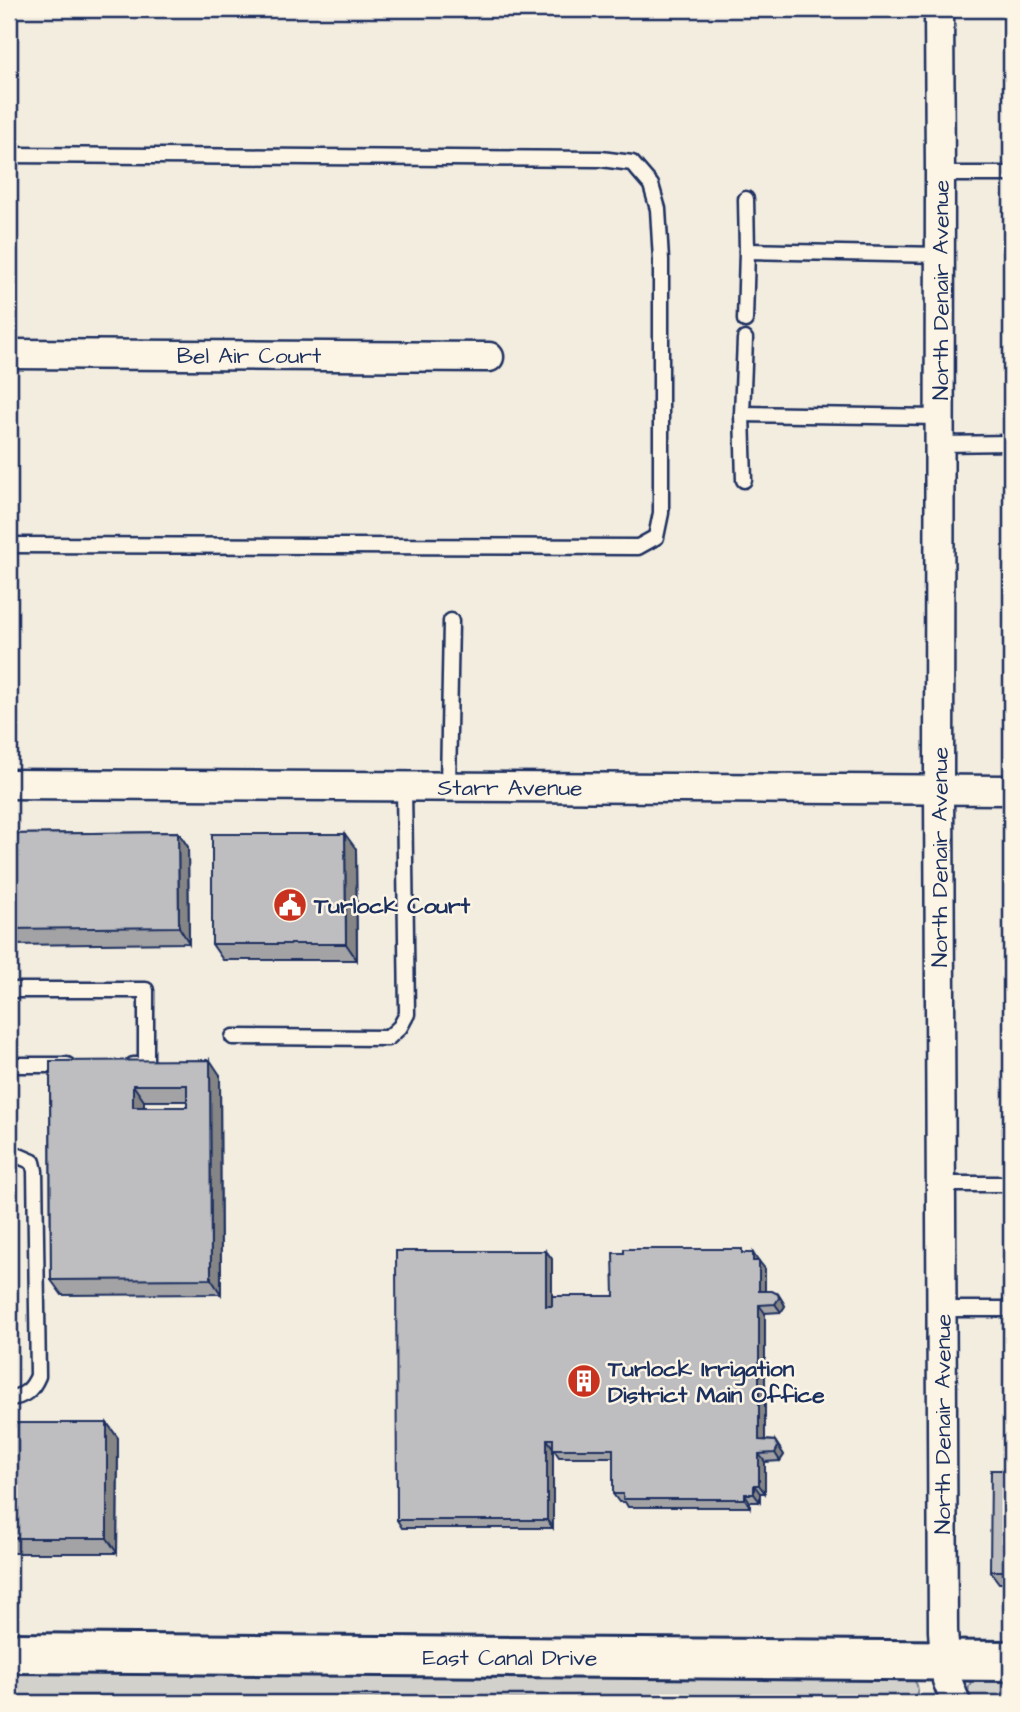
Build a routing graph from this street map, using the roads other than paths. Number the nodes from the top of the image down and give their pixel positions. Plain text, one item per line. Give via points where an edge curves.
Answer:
1 (939, 9) edge
2 (9, 155) edge
3 (940, 174) junction
4 (1011, 174) edge
5 (746, 199) dead end
6 (747, 251) junction
7 (940, 255) junction
8 (745, 320) dead end
9 (745, 339) dead end
10 (9, 354) edge
11 (489, 357) dead end
12 (743, 414) junction
13 (940, 430) junction
14 (1011, 443) edge
15 (744, 480) dead end
16 (9, 545) edge
17 (451, 621) dead end
18 (9, 784) edge
19 (404, 786) junction
20 (448, 786) junction
21 (939, 789) junction
22 (1011, 789) edge
23 (9, 990) edge
24 (233, 1037) dead end
25 (9, 1065) edge
26 (77, 1065) edge
27 (118, 1065) edge
28 (9, 1156) edge
29 (941, 1184) junction
30 (1011, 1184) edge
31 (942, 1309) junction
32 (1011, 1309) edge
33 (9, 1398) edge
34 (9, 1653) edge
35 (944, 1660) junction
36 (1011, 1661) edge
37 (956, 1703) edge

1 - 3 street, North Denair Avenue
2 - 16 lane via 601,159 632,163 652,185 661,260 661,513 656,537 638,547
3 - 4 lane
3 - 7 street, North Denair Avenue
5 - 6 lane
6 - 7 lane
6 - 8 lane
7 - 13 street, North Denair Avenue
9 - 12 lane
10 - 11 street, Bel Air Court
12 - 13 lane
12 - 15 lane
13 - 14 lane
13 - 21 street, North Denair Avenue
17 - 20 lane
18 - 19 street, Starr Avenue
19 - 20 street, Starr Avenue
19 - 24 lane via 407,1014 400,1027 388,1038
20 - 21 street, Starr Avenue
21 - 22 street, Starr Avenue
21 - 29 street, North Denair Avenue
23 - 27 lane via 145,989 145,1065
25 - 26 lane
28 - 33 lane via 33,1162 36,1171 38,1376 33,1388
29 - 30 lane
29 - 31 street, North Denair Avenue
31 - 32 lane
31 - 35 street, North Denair Avenue
34 - 35 main road, East Canal Drive
35 - 36 main road, East Canal Drive
35 - 37 street, North Denair Avenue

